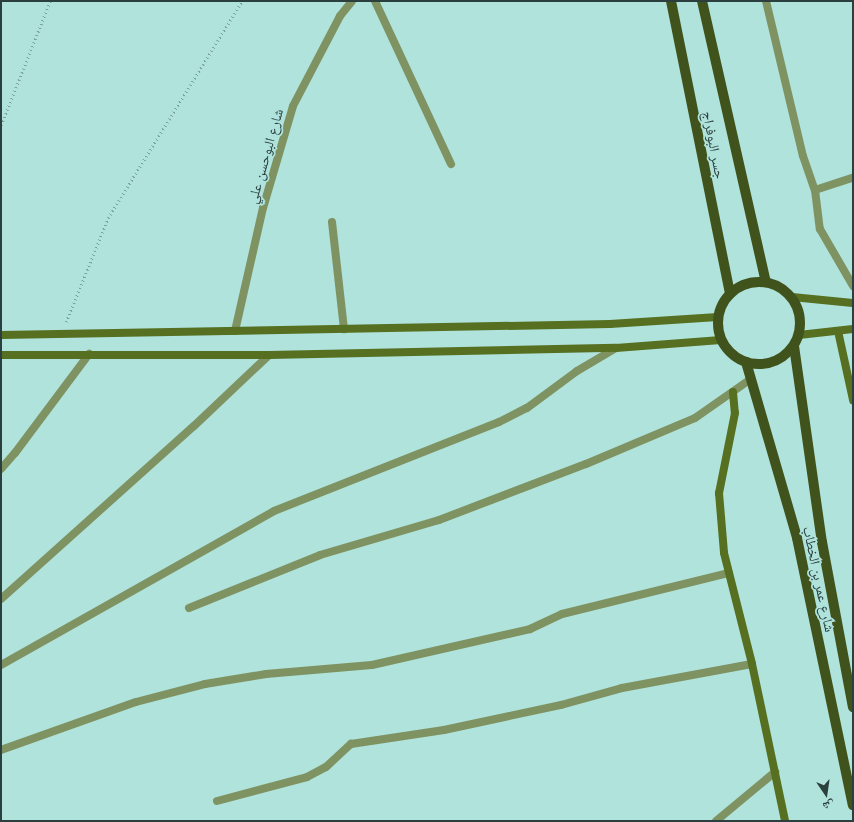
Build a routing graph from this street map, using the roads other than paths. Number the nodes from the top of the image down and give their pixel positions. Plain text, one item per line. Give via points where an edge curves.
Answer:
1 (352, 1) edge
2 (375, 1) edge
3 (671, 1) edge
4 (702, 1) edge
5 (766, 1) edge
6 (451, 164) dead end
7 (853, 178) edge
8 (815, 190) junction
9 (332, 222) dead end
10 (766, 282) junction
11 (853, 286) edge
12 (730, 294) junction
13 (792, 297) junction
14 (853, 303) edge
15 (718, 317) junction
16 (344, 329) junction
17 (853, 329) edge
18 (235, 331) junction
19 (838, 331) junction
20 (1, 334) edge
21 (799, 335) junction
22 (721, 340) junction
23 (794, 346) junction
24 (616, 348) junction
25 (89, 354) junction
26 (269, 354) junction
27 (1, 355) edge
28 (746, 362) junction
29 (751, 379) junction
30 (733, 392) junction
31 (853, 400) edge
32 (1, 469) edge
33 (729, 573) junction
34 (1, 599) edge
35 (189, 608) dead end
36 (752, 664) junction
37 (1, 665) edge
38 (853, 707) edge
39 (1, 750) edge
40 (775, 772) junction
41 (217, 801) dead end
42 (853, 805) edge
43 (716, 821) edge
44 (785, 821) edge

1 - 18 street, شارع البوحسن علي via 340,16 293,106 263,208
2 - 6 street
3 - 12 main road, جسر البوفراج
4 - 10 main road, جسر البوفراج
5 - 8 street via 803,156
7 - 8 street
8 - 11 street via 820,229
9 - 16 street
10 - 12 main road via 753,282
10 - 13 main road via 780,287
12 - 15 main road via 722,304
13 - 14 main road
13 - 21 main road via 799,308
15 - 16 main road via 610,324
15 - 22 main road
16 - 18 main road
17 - 19 main road
18 - 20 main road
19 - 21 main road
19 - 31 main road
21 - 23 main road
22 - 24 main road
22 - 28 main road via 736,357
23 - 28 main road via 785,356 773,362
23 - 38 main road, شارع عمر بن الخطاب via 822,542
24 - 26 main road
24 - 37 street via 577,371 527,408 499,422 274,511
25 - 26 main road
25 - 27 main road
25 - 32 street via 15,454
26 - 34 street via 194,426
28 - 29 main road, شارع عمر بن الخطاب
29 - 30 street
29 - 42 main road, شارع عمر بن الخطاب via 797,538
30 - 33 main road via 735,414 719,493 724,553
30 - 35 street via 695,418 586,464 439,520 320,555
33 - 36 main road
33 - 39 street via 562,614 530,629 372,665 266,674 205,684 136,702
36 - 40 main road
36 - 41 street via 622,688 561,705 444,730 351,744 326,766 307,777
40 - 43 street
40 - 44 main road

